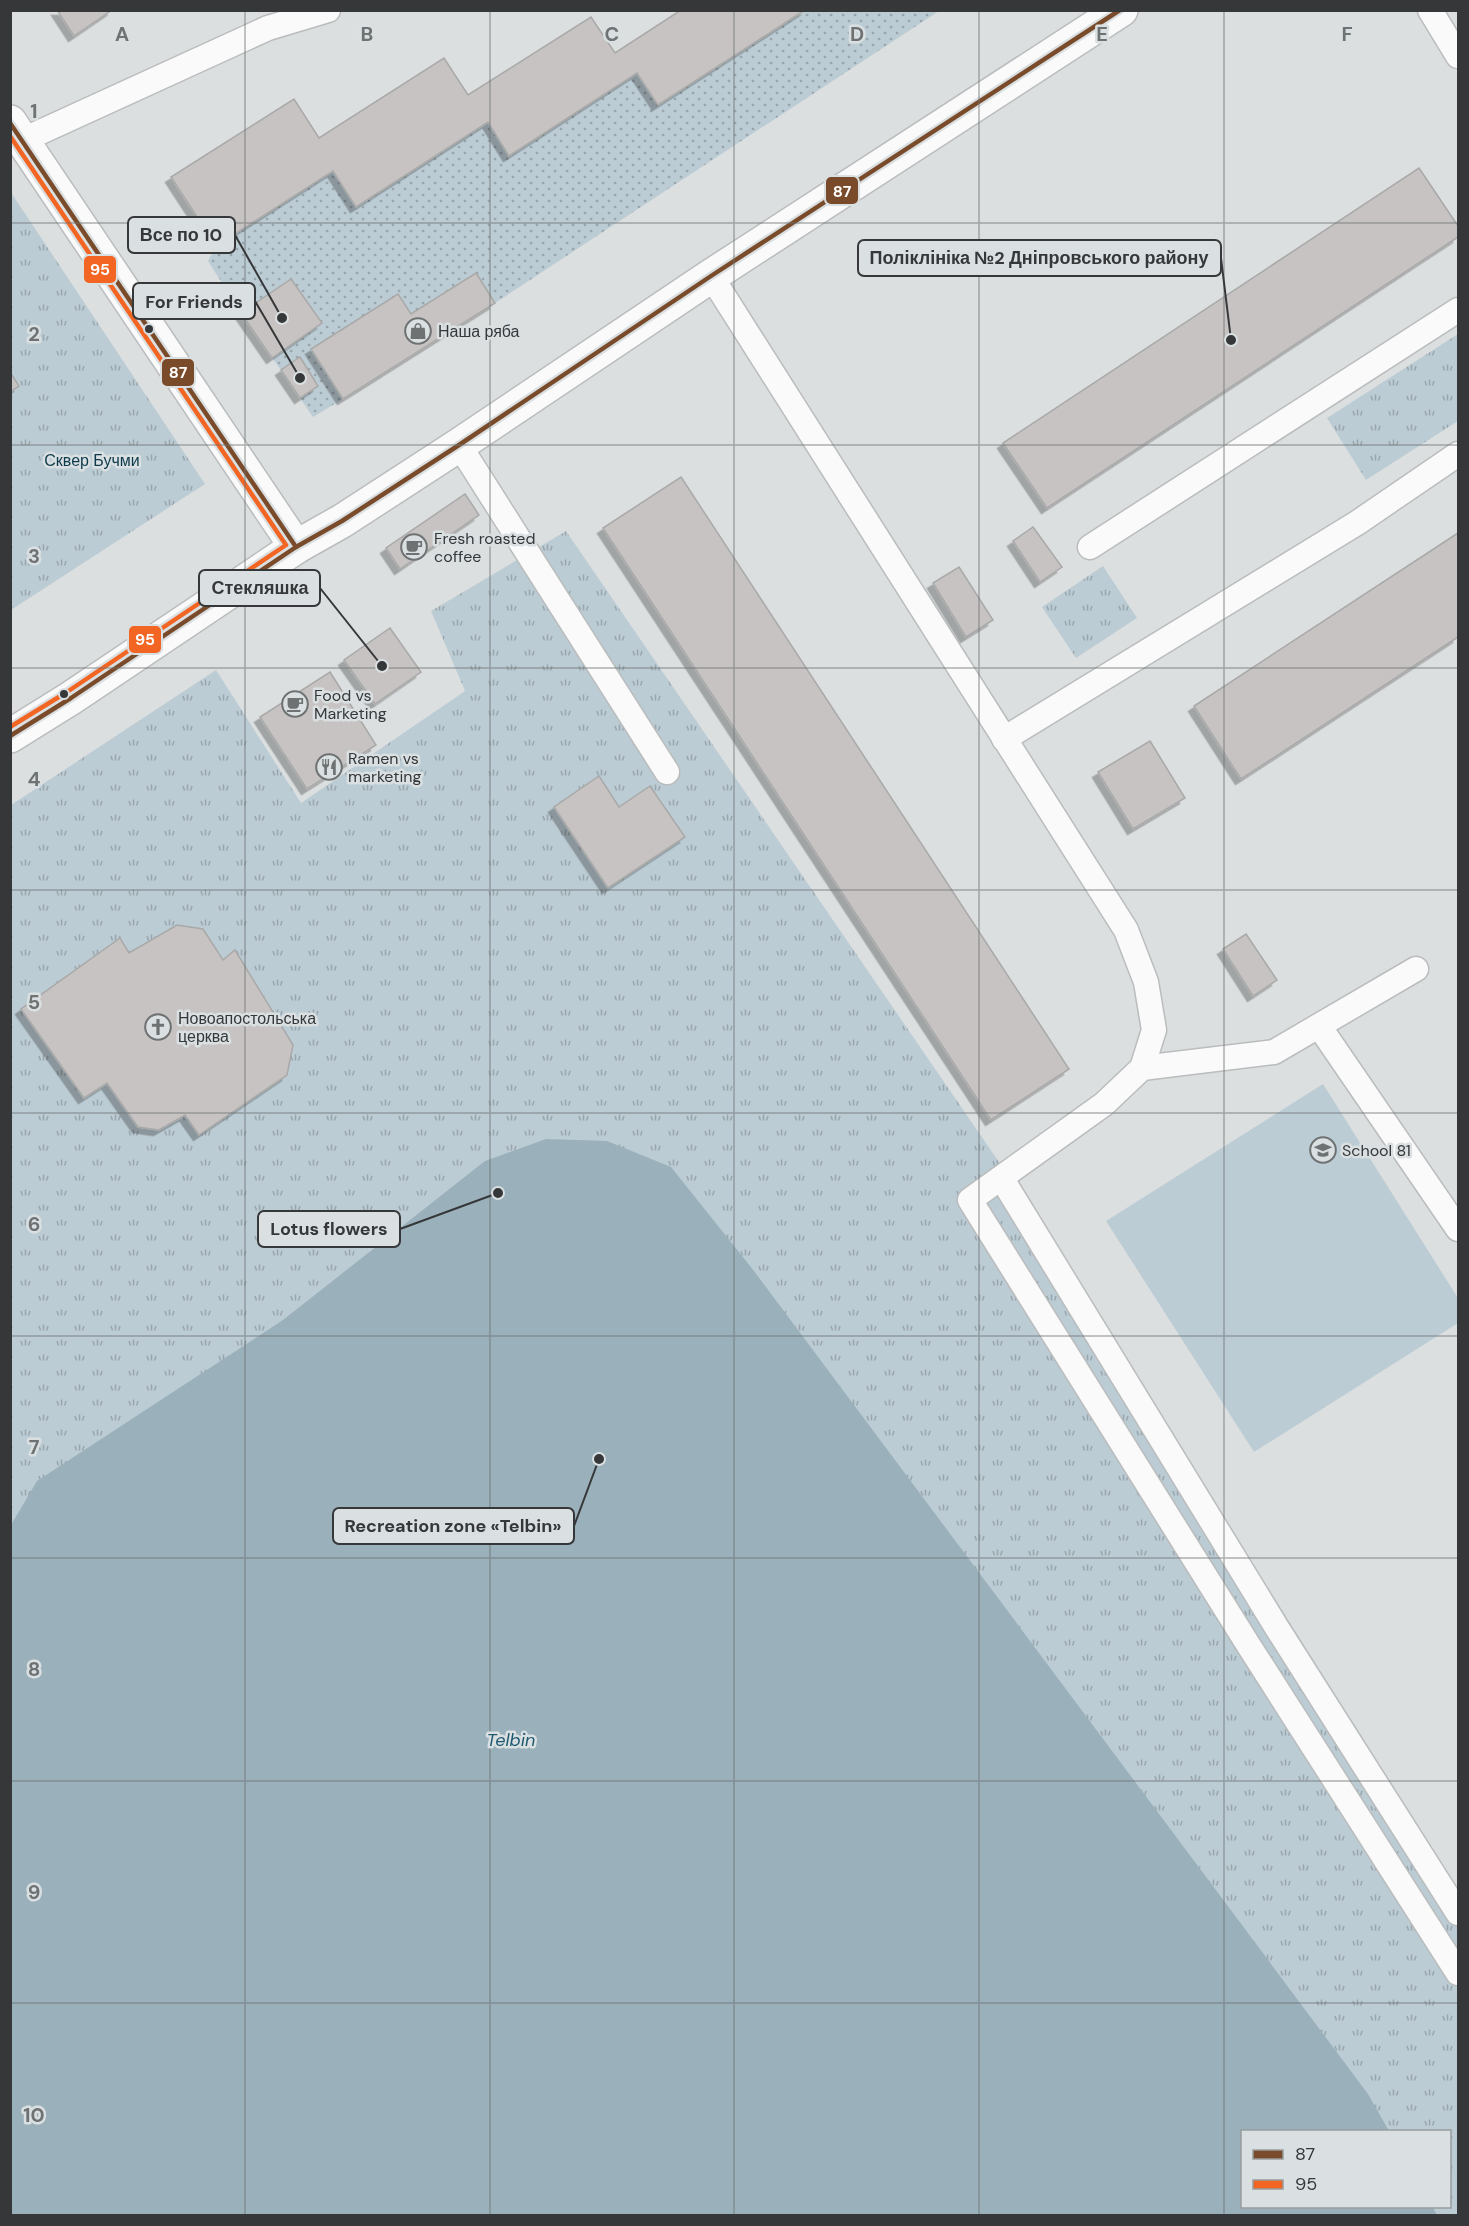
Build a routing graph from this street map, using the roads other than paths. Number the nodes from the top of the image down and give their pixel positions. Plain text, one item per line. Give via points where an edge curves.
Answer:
1 (328, 10) edge
2 (1121, 10) edge
3 (1430, 10) edge
4 (262, 20) edge
5 (1458, 56) edge
6 (17, 131) edge
7 (711, 276) junction
8 (1458, 310) edge
9 (459, 445) junction
10 (1458, 454) edge
11 (1090, 546) dead end
12 (296, 547) junction
13 (10, 736) edge
14 (1005, 739) junction
15 (667, 772) dead end
16 (1416, 969) dead end
17 (1319, 1026) junction
18 (1142, 1068) junction
19 (1002, 1179) junction
20 (1458, 1229) edge
21 (1458, 1913) edge
22 (1458, 1973) edge

1 - 4 lane
2 - 7 street
3 - 5 lane
4 - 6 lane
6 - 12 street
7 - 9 street
7 - 14 lane
8 - 11 lane
9 - 12 street
9 - 15 lane
10 - 14 lane via 1357,523
12 - 13 street
14 - 18 lane via 1126,930 1146,982 1154,1030
16 - 17 lane
17 - 18 lane via 1274,1052
17 - 20 lane
18 - 19 lane via 1104,1104
19 - 21 lane via 1277,1628
19 - 22 lane via 970,1200

